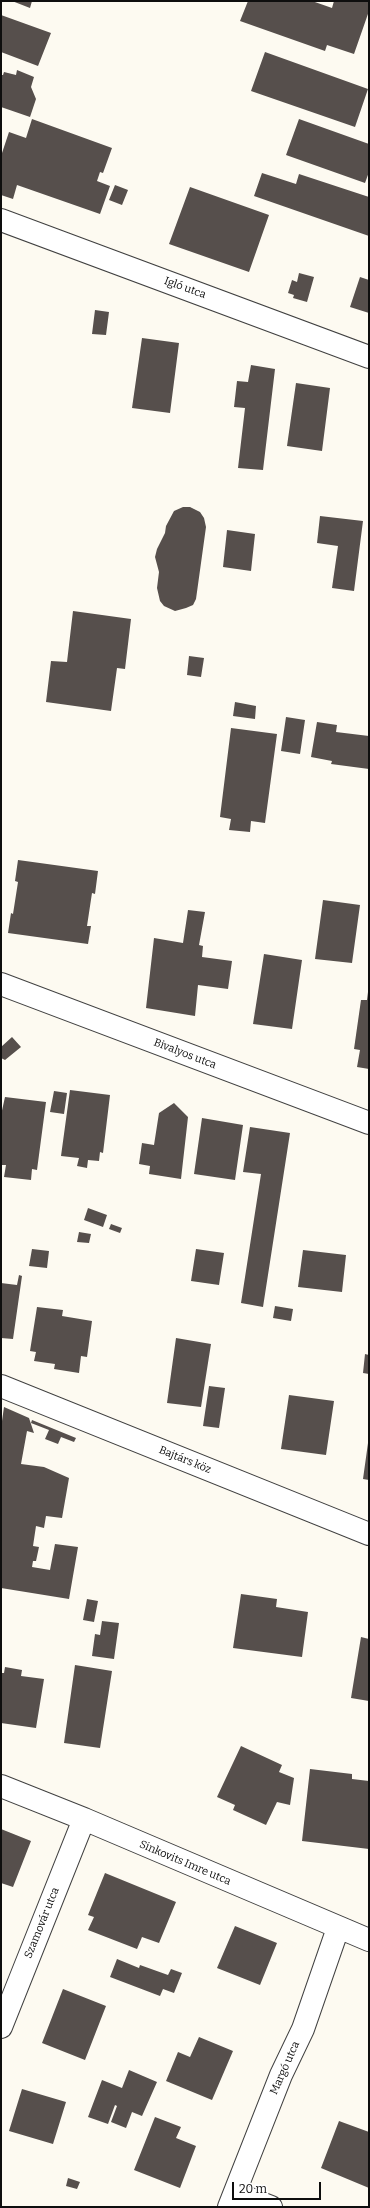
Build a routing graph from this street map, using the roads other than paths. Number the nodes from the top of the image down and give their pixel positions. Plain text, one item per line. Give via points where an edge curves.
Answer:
1 (1, 220) edge
2 (369, 357) edge
3 (1, 984) edge
4 (369, 1123) edge
5 (1, 1386) edge
6 (369, 1534) edge
7 (1, 1786) edge
8 (84, 1819) junction
9 (338, 1928) junction
10 (369, 1940) edge
11 (1, 2026) edge
12 (232, 2200) edge
13 (271, 2207) edge

1 - 2 street, Igló utca
3 - 4 street, Bivalyos utca
5 - 6 street, Bajtárs köz
7 - 8 street, Sinkovits Imre utca
8 - 9 street, Sinkovits Imre utca
8 - 11 street, Szamovár utca
9 - 10 street, Sinkovits Imre utca
9 - 12 street, Margó utca via 303,2029 281,2075
12 - 13 street

